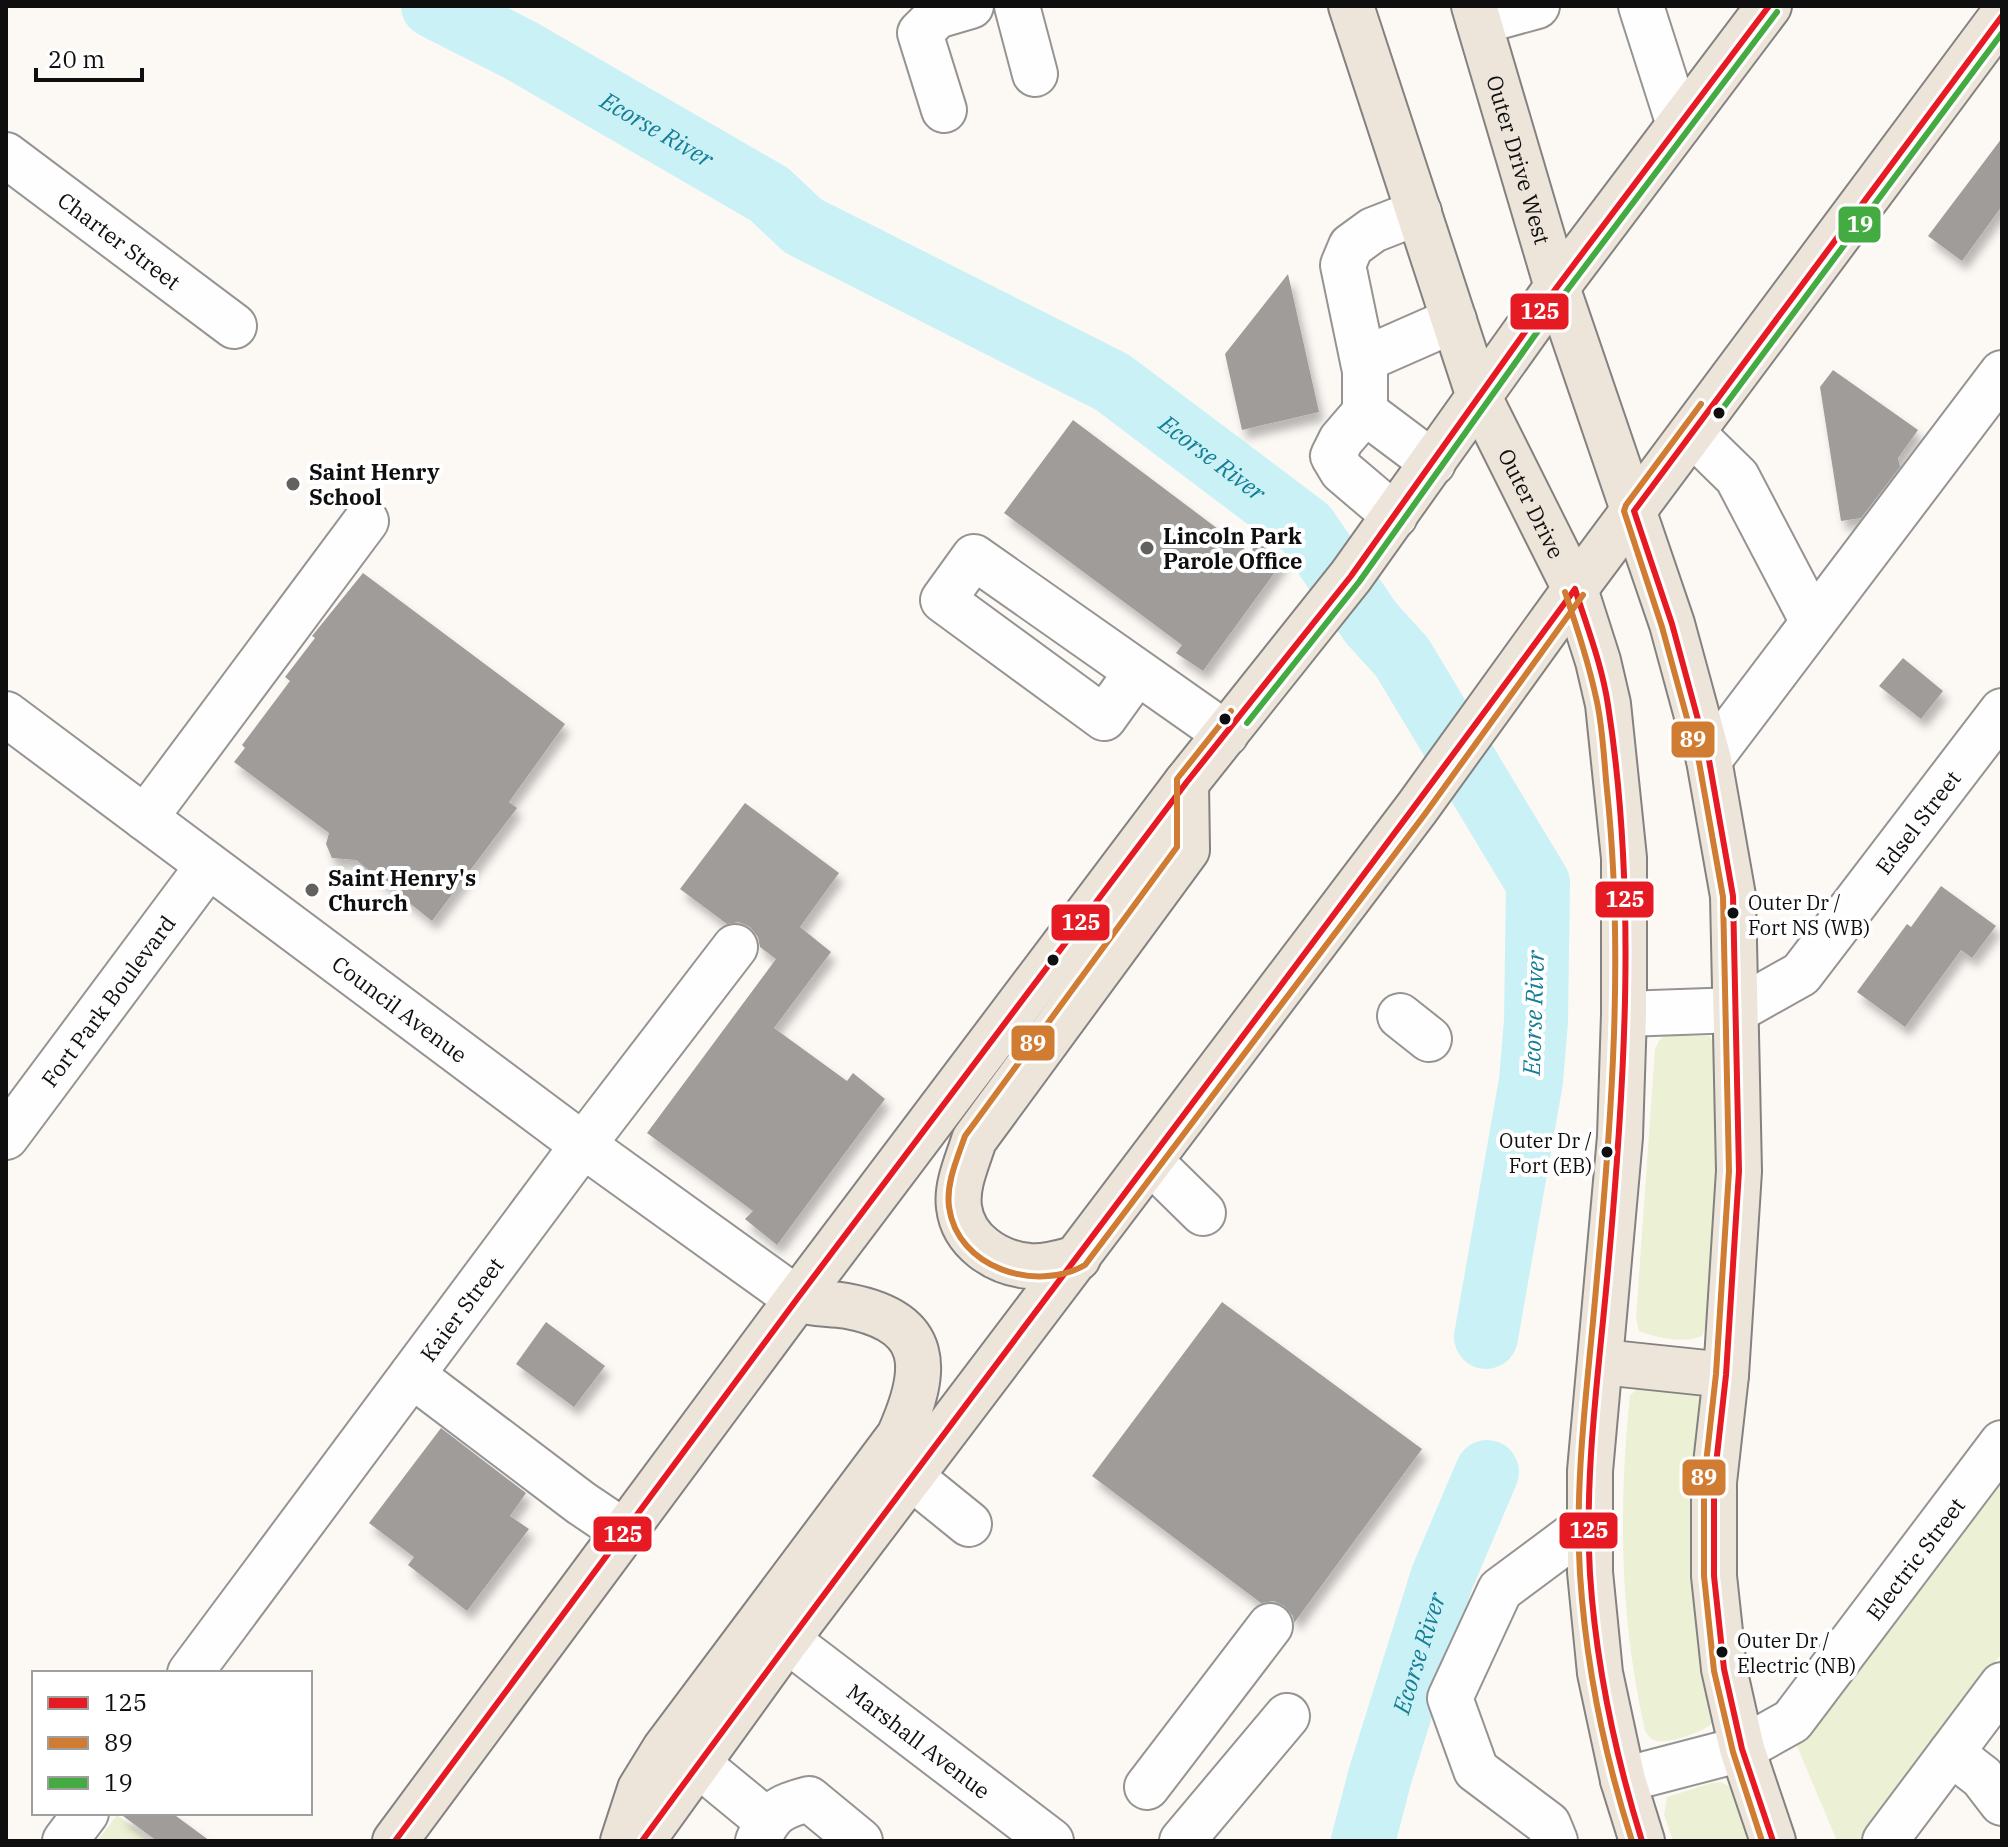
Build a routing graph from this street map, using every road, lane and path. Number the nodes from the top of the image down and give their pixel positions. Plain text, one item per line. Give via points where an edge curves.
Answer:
1 (971, 6) edge
2 (1017, 6) edge
3 (1351, 6) edge
4 (1537, 6) edge
5 (1641, 6) edge
6 (1769, 6) edge
7 (1476, 14) edge
8 (2002, 16) edge
9 (1035, 74) dead end
10 (944, 110) dead end
11 (1679, 125) junction
12 (6, 155) edge
13 (1419, 212) junction
14 (1557, 287) junction
15 (1454, 320) junction
16 (234, 326) dead end
17 (1363, 360) junction
18 (2002, 373) edge
19 (1479, 397) junction
20 (1365, 412) junction
21 (1692, 433) junction
22 (1433, 463) junction
23 (1634, 511) junction
24 (366, 521) dead end
25 (1383, 532) junction
26 (1575, 589) junction
27 (1813, 622) junction
28 (1137, 672) dead end
29 (2002, 711) edge
30 (6, 714) edge
31 (1226, 734) junction
32 (1709, 760) junction
33 (1186, 783) junction
34 (145, 818) junction
35 (208, 866) junction
36 (735, 947) dead end
37 (1737, 1010) junction
38 (1624, 1014) junction
39 (6, 1137) edge
40 (583, 1145) junction
41 (1151, 1162) junction
42 (1203, 1213) dead end
43 (1078, 1258) junction
44 (797, 1299) junction
45 (1602, 1362) junction
46 (412, 1375) junction
47 (1726, 1375) junction
48 (2002, 1443) edge
49 (911, 1477) junction
50 (1590, 1523) junction
51 (969, 1524) dead end
52 (624, 1532) junction
53 (1270, 1626) dead end
54 (787, 1640) junction
55 (191, 1671) edge
56 (2002, 1685) edge
57 (1287, 1716) dead end
58 (1742, 1749) junction
59 (1951, 1753) junction
60 (698, 1764) junction
61 (1623, 1780) junction
62 (1147, 1787) dead end
63 (2002, 1803) edge
64 (84, 1815) edge
65 (762, 1831) edge
66 (65, 1841) edge
67 (395, 1841) edge
68 (623, 1841) edge
69 (642, 1841) edge
70 (860, 1841) edge
71 (1051, 1841) edge
72 (1182, 1841) edge
73 (1555, 1841) edge
74 (1642, 1841) edge
75 (1773, 1841) edge
76 (1885, 1841) edge

1 - 10 street via 937,16 920,33
2 - 9 street
3 - 13 main road, Outer Drive
4 - 7 street
5 - 11 street
6 - 11 main road
7 - 14 main road, Outer Drive West
8 - 21 main road
11 - 14 main road
12 - 16 street, Charter Street
13 - 15 main road, Outer Drive
13 - 17 street via 1373,230 1351,246 1343,265
14 - 19 main road
14 - 23 main road, Outer Drive West
15 - 17 street
15 - 19 main road, Outer Drive
17 - 20 street
18 - 27 street
19 - 22 main road
19 - 26 main road, Outer Drive
20 - 22 street
20 - 25 street via 1333,456
21 - 23 main road
21 - 27 street via 1737,477
22 - 25 main road
23 - 26 main road
23 - 32 main road, Outer Drive West
24 - 34 street
25 - 31 main road
26 - 38 main road, Outer Drive via 1608,704 1624,858
26 - 41 main road
27 - 32 street
28 - 31 street
29 - 37 street, Edsel Street via 1801,974
30 - 34 street, Council Avenue
31 - 33 main road
32 - 37 main road, Outer Drive West via 1733,896
33 - 43 main road via 1187,850 974,1140 962,1177 958,1205 966,1233 982,1248 1029,1266
33 - 44 main road
34 - 35 street, Council Avenue
35 - 39 street, Fort Park Boulevard
35 - 40 street, Council Avenue
36 - 40 street, Kaier Street
37 - 38 street, Edsel Street
37 - 47 main road, Outer Drive West via 1739,1171
38 - 45 main road, Outer Drive
40 - 44 street, Council Avenue
40 - 46 street, Kaier Street
41 - 42 street
41 - 43 main road
43 - 49 main road
44 - 52 main road
44 - 68 main road via 867,1311 892,1321 919,1358 917,1392 899,1436 664,1750 640,1789
45 - 47 main road
45 - 50 main road, Outer Drive
46 - 52 street
46 - 55 street, Kaier Street
47 - 58 main road, Outer Drive West via 1714,1482 1714,1576 1724,1669
48 - 58 street, Electric Street via 1792,1721
49 - 51 street
49 - 54 main road
50 - 61 main road, Outer Drive via 1600,1673
50 - 73 street via 1500,1590 1450,1698 1476,1770 1548,1824
52 - 67 main road
53 - 62 street
54 - 60 main road
54 - 71 street, Marshall Avenue
56 - 59 street
57 - 72 street
58 - 61 street, Electric Street
58 - 75 main road, Outer Drive West
59 - 63 street via 1982,1777
59 - 76 street
60 - 65 street
60 - 69 main road
61 - 74 main road, Outer Drive
64 - 66 street
65 - 70 street via 784,1805 809,1799

